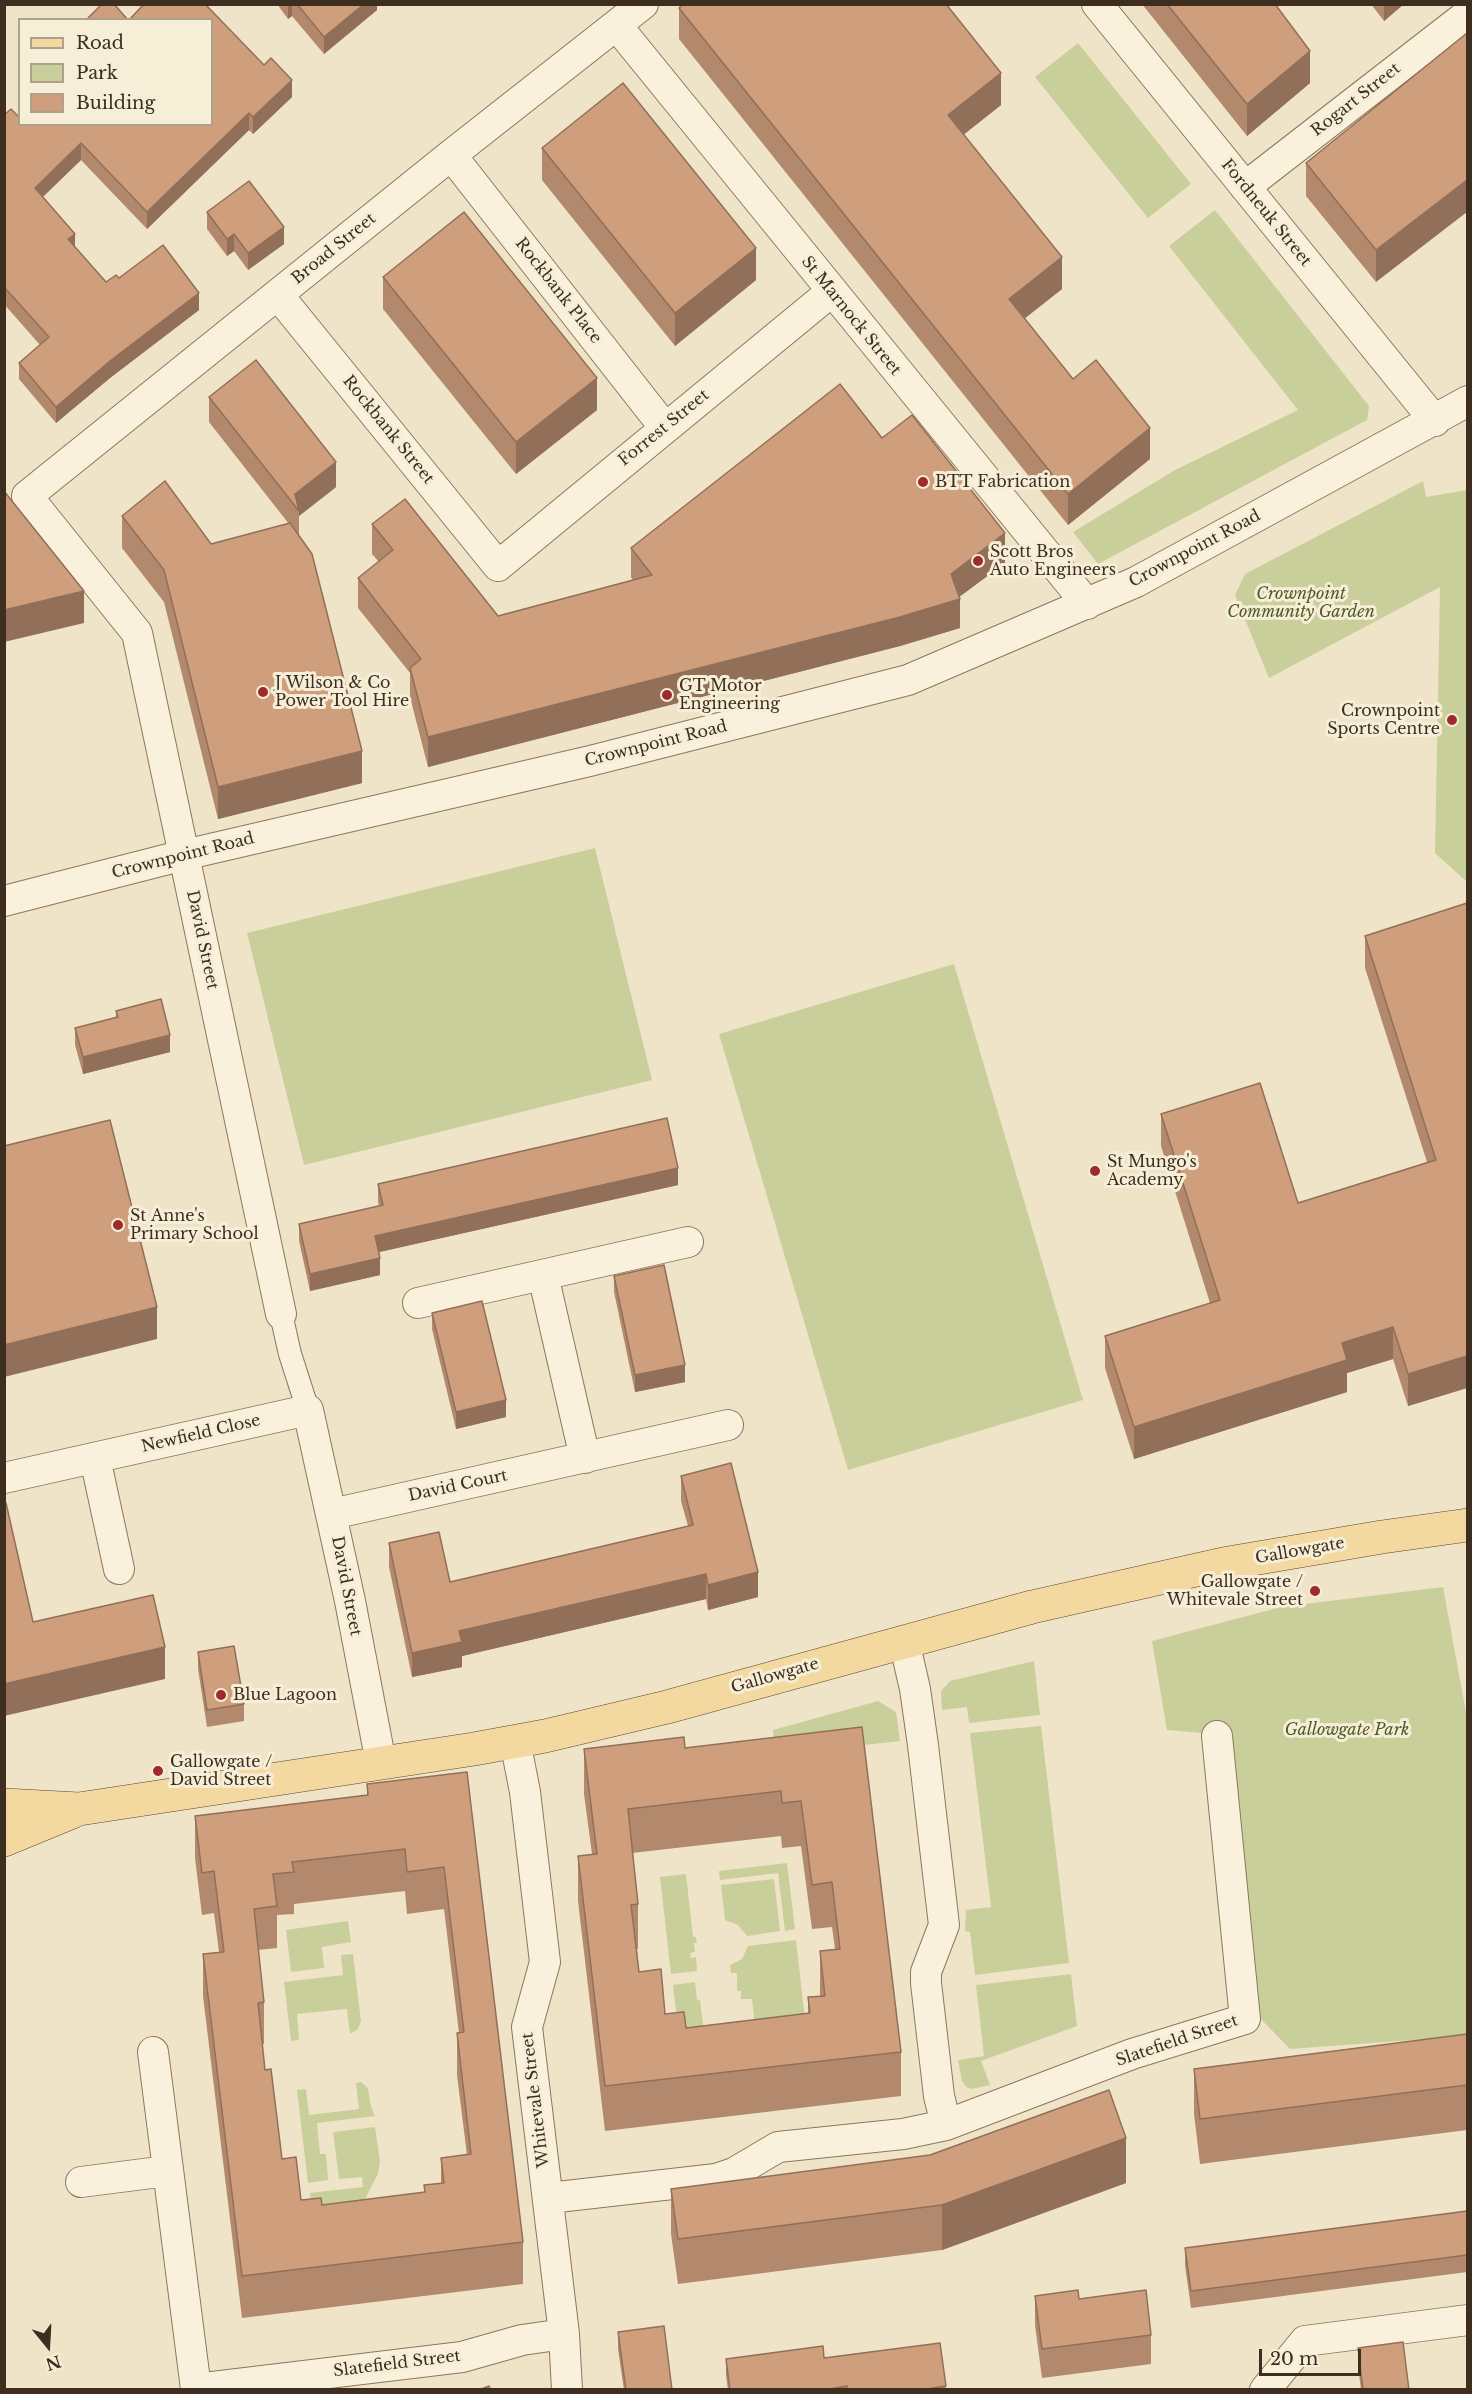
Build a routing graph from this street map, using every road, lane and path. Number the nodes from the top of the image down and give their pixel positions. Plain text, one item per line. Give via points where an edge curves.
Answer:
1 (643, 4) edge
2 (1097, 4) edge
3 (1467, 14) edge
4 (617, 26) junction
5 (451, 155) junction
6 (1245, 187) junction
7 (831, 292) junction
8 (278, 295) junction
9 (1467, 401) edge
10 (1435, 421) junction
11 (665, 428) junction
12 (27, 496) joint
13 (498, 566) joint
14 (1087, 604) junction
15 (184, 855) junction
16 (4, 901) edge
17 (688, 1242) dead end
18 (543, 1275) junction
19 (418, 1303) dead end
20 (281, 1314) joint
21 (308, 1410) junction
22 (728, 1425) dead end
23 (95, 1458) junction
24 (585, 1458) junction
25 (4, 1478) edge
26 (332, 1514) junction
27 (1467, 1525) edge
28 (119, 1569) dead end
29 (904, 1641) junction
30 (1217, 1736) dead end
31 (515, 1741) junction
32 (381, 1763) junction
33 (4, 1805) edge
34 (79, 1809) junction
35 (4, 1840) edge
36 (153, 2052) dead end
37 (946, 2125) junction
38 (167, 2171) junction
39 (81, 2182) dead end
40 (549, 2198) junction
41 (1467, 2320) edge
42 (564, 2334) junction
43 (567, 2390) edge
44 (1265, 2390) edge

1 - 4 street, Broad Street
2 - 6 street, Fordneuk Street
3 - 6 street, Rogart Street
4 - 5 street, Broad Street
4 - 7 street, St Marnock Street
5 - 8 street, Broad Street
5 - 11 street, Rockbank Place
6 - 10 street, Fordneuk Street
7 - 11 street, Forrest Street
7 - 14 street, St Marnock Street
8 - 12 street, Broad Street
8 - 13 street, Rockbank Street
9 - 10 street, Crownpoint Road
10 - 14 street, Crownpoint Road via 1136,582
11 - 13 street, Forrest Street
12 - 15 street, David Street via 137,633
14 - 15 street, Crownpoint Road via 908,680 590,760
15 - 16 street, Crownpoint Road
15 - 20 street, David Street
17 - 18 street
18 - 19 street
18 - 24 street
20 - 21 street
21 - 23 street, Newfield Close
21 - 26 street, David Street
22 - 24 street, David Court
23 - 25 street, Newfield Close
23 - 28 street
24 - 26 street, David Court
26 - 32 street, David Street
27 - 29 main road, Gallowgate via 1223,1564 1032,1607
29 - 31 main road, Gallowgate via 667,1707
29 - 37 street via 923,1745 944,1925 926,1972 926,1983
30 - 37 street, Slatefield Street via 1245,2019 1132,2054
31 - 32 main road, Gallowgate
31 - 40 street, Whitevale Street via 525,1792 545,1962 527,2027
32 - 34 main road, Gallowgate
33 - 34 main road, Gallowgate
34 - 35 main road, Gallowgate
36 - 38 street, Slatefield Street
37 - 40 street, Slatefield Street via 903,2134 778,2147 716,2179
38 - 39 street
38 - 42 street, Slatefield Street via 196,2389 462,2357 522,2340
40 - 42 street, Whitevale Street
41 - 44 street via 1305,2341
42 - 43 street, Whitevale Street

